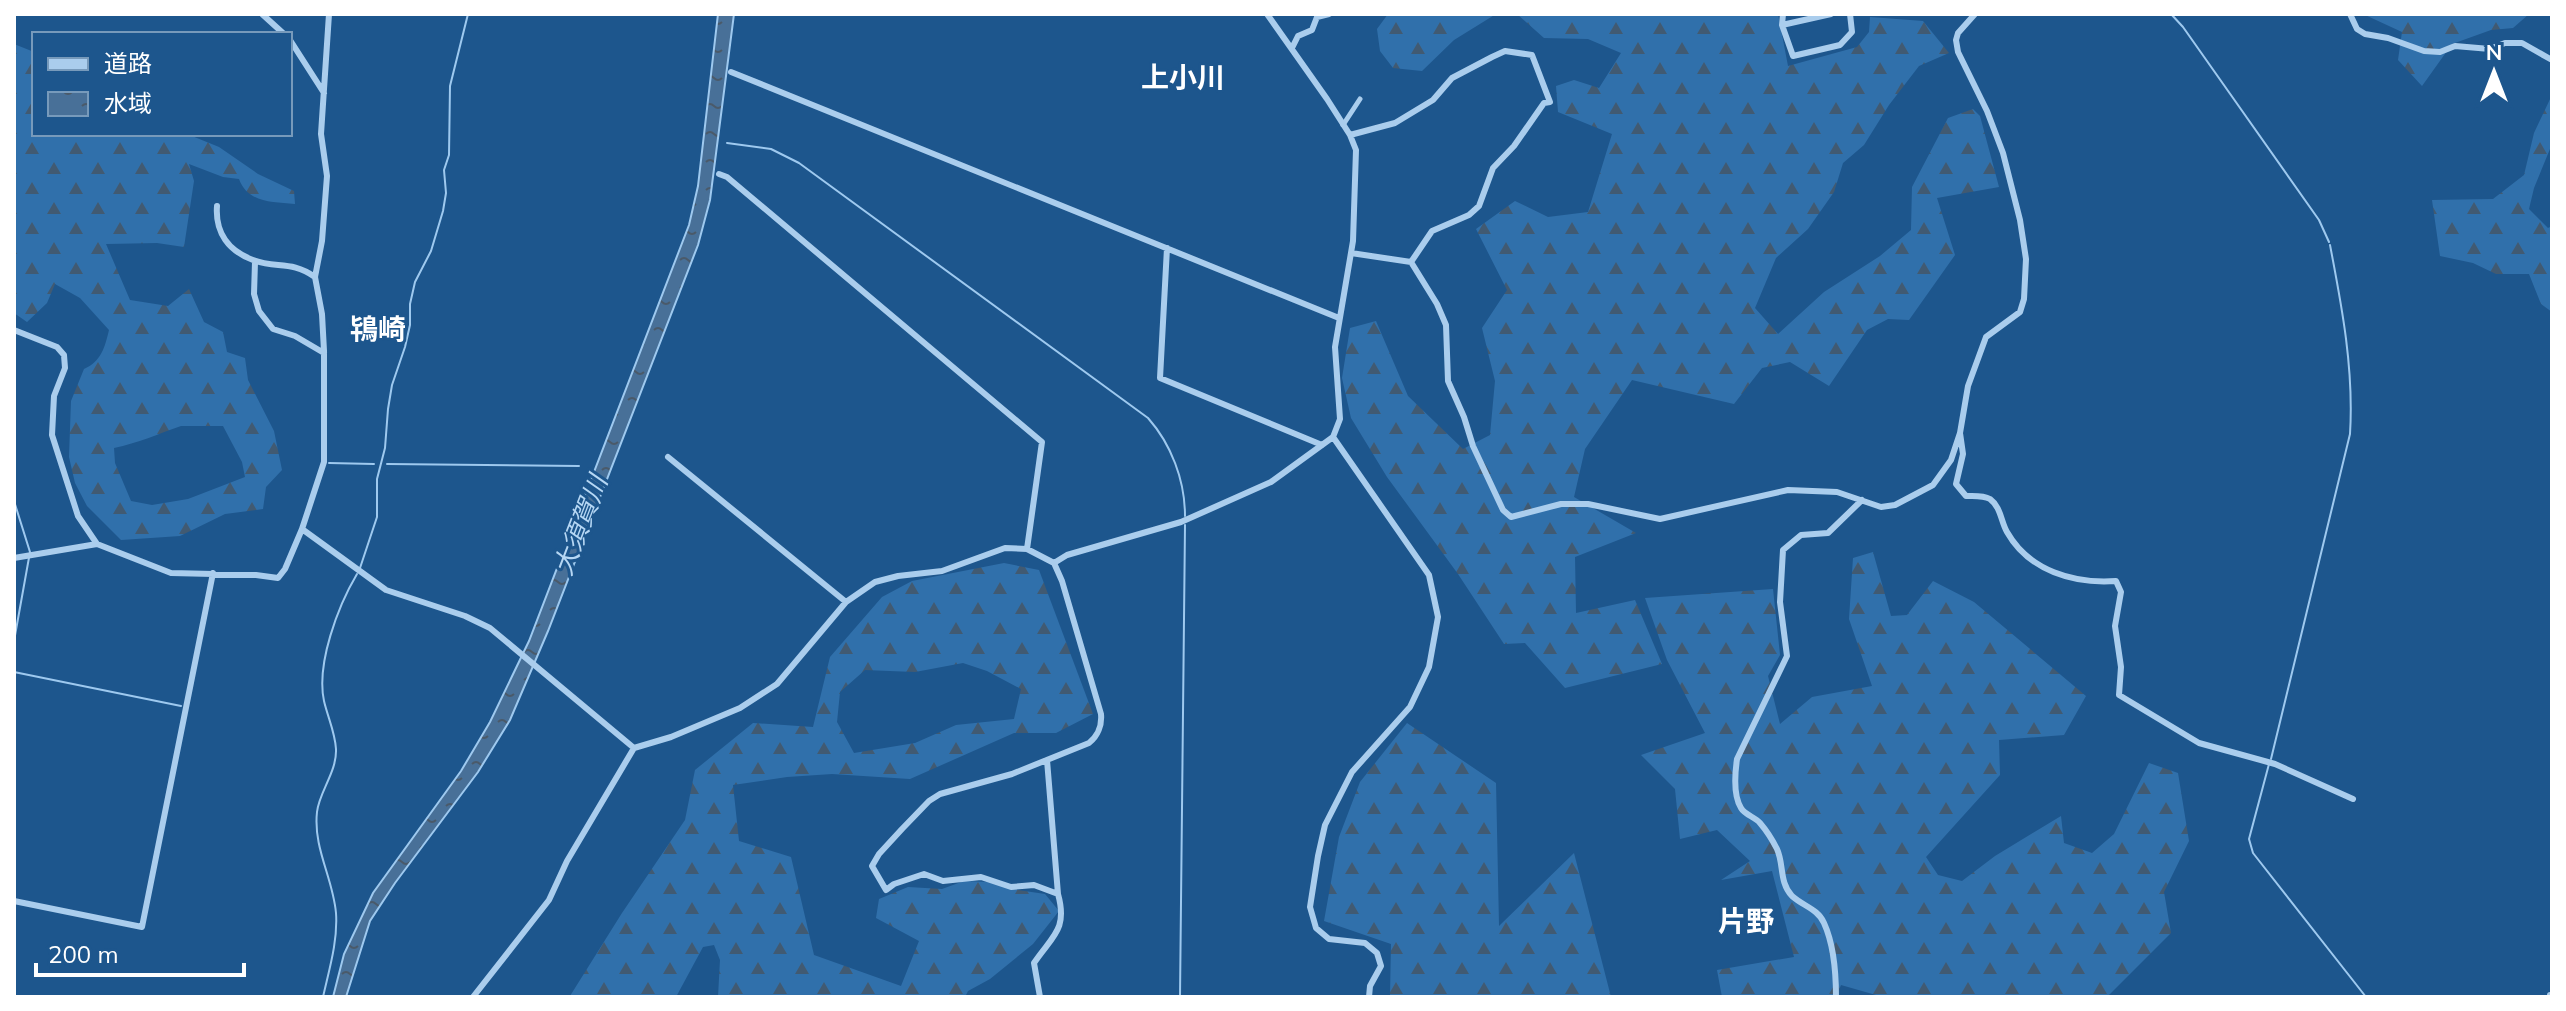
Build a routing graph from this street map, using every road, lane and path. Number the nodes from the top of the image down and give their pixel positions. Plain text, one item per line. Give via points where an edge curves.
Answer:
1 (262, 14) edge
2 (329, 14) edge
3 (1267, 14) edge
4 (1329, 14) edge
5 (1783, 14) edge
6 (1831, 14) edge
7 (1850, 14) edge
8 (1975, 14) edge
9 (2350, 14) edge
10 (1782, 25) junction
11 (282, 32) edge
12 (292, 43) edge
13 (1292, 48) junction
14 (2552, 60) edge
15 (731, 72) dead end
16 (324, 93) junction
17 (1360, 99) dead end
18 (1343, 126) junction
19 (1350, 135) junction
20 (719, 174) dead end
21 (217, 206) dead end
22 (1167, 248) junction
23 (1351, 253) junction
24 (255, 262) junction
25 (1411, 262) junction
26 (315, 277) junction
27 (1339, 318) junction
28 (14, 330) edge
29 (324, 353) junction
30 (1960, 433) junction
31 (1333, 437) junction
32 (1322, 445) junction
33 (668, 457) dead end
34 (1862, 500) junction
35 (302, 529) junction
36 (97, 544) junction
37 (1027, 549) junction
38 (14, 558) edge
39 (1054, 563) junction
40 (213, 573) junction
41 (846, 602) junction
42 (634, 748) junction
43 (1047, 760) junction
44 (2353, 799) dead end
45 (1058, 894) junction
46 (14, 901) edge
47 (473, 997) edge
48 (1040, 997) edge
49 (1369, 997) edge
50 (1836, 997) edge

1 - 11 street
2 - 16 street
3 - 13 street
4 - 13 street via 1317,17 1312,30 1298,36
5 - 10 street
6 - 10 street
7 - 10 street via 1852,32 1840,45 1800,56 1793,56
8 - 30 street via 1958,33 1958,52 2003,153 2026,259 2020,312 1986,337 1968,386
9 - 14 street via 2365,34 2424,51 2522,43
12 - 16 street
13 - 18 street
15 - 22 street
16 - 26 street via 321,134 327,176
17 - 18 street
18 - 19 street
19 - 23 street via 1356,150
19 - 25 street via 1395,123 1433,100 1452,78 1505,51 1532,55 1550,102 1493,168 1479,206 1432,231
20 - 37 street via 1042,442
21 - 24 street via 216,220 227,245
22 - 27 street
22 - 32 street via 1160,378
23 - 25 street
23 - 27 street
24 - 26 street via 283,264
24 - 29 street via 259,311 273,329
25 - 34 street via 1446,325 1448,381 1473,446 1511,517 1561,504 1588,504 1660,519 1788,490 1837,492
26 - 29 street
27 - 31 street via 1335,362 1340,419
28 - 36 street via 57,347 64,355 52,435 78,516
29 - 35 street via 324,462
30 - 34 street via 1951,460 1933,485 1895,505 1881,507
30 - 44 street via 1963,454 1956,484 1966,496 1990,499 2019,550 2034,563 2075,579 2116,581 2121,592 2115,626 2119,695 2199,743 2275,764
31 - 32 street
31 - 49 street via 1429,575 1438,617 1429,667 1410,707 1352,772 1325,825 1318,856 1312,917 1329,939 1365,943 1377,953 1381,966
32 - 39 street via 1271,482 1181,522
33 - 41 street
34 - 50 street via 1828,533 1801,535 1783,550 1780,602 1787,656 1735,773 1739,804 1777,848 1787,889 1824,923
35 - 40 street via 278,578
35 - 42 street via 386,590 490,628
36 - 38 street
36 - 40 street via 171,573
37 - 39 street
37 - 41 street via 1000,549 942,571 875,582
39 - 43 street via 1101,722 1093,740
40 - 46 street via 142,927
41 - 42 street via 777,684 740,708
42 - 47 street via 549,900
43 - 45 street
43 - 45 street via 934,797 872,866 886,890 924,874 943,881 981,877
45 - 48 street via 1061,926 1034,963

